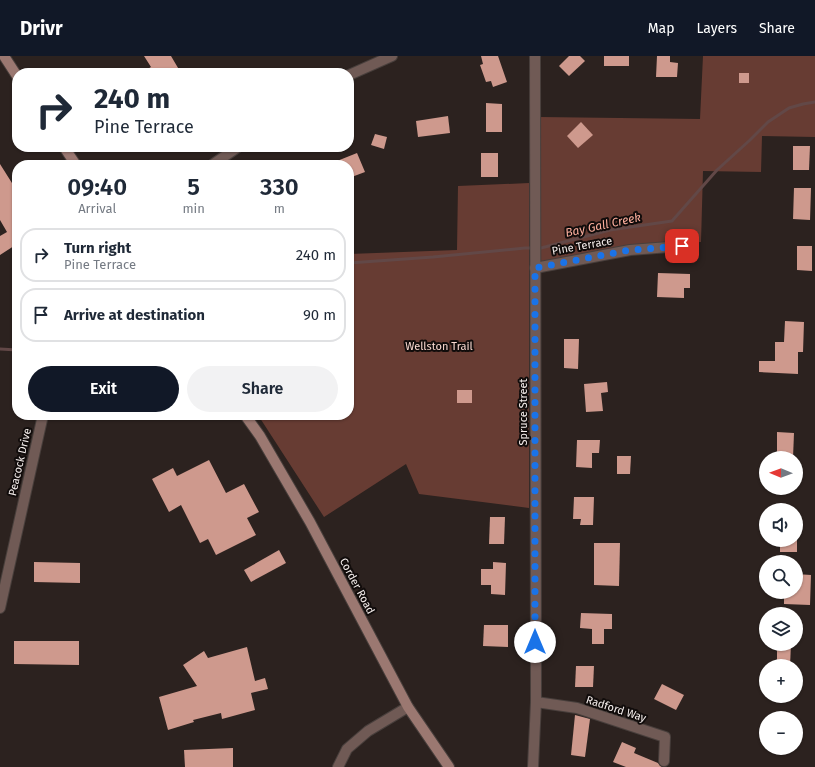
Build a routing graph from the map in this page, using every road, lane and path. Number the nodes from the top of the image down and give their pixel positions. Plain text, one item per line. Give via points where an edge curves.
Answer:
1 (4, 56) edge
2 (392, 56) edge
3 (535, 56) edge
4 (12, 68) edge
5 (354, 73) edge
6 (231, 152) edge
7 (219, 160) edge
8 (682, 246) dead end
9 (535, 264) junction
10 (42, 420) edge
11 (249, 420) edge
12 (0, 608) edge
13 (536, 702) junction
14 (408, 707) junction
15 (664, 761) dead end
16 (338, 767) edge
17 (449, 767) edge
18 (533, 767) edge

1 - 4 street
2 - 5 street
3 - 9 street, Spruce Street
6 - 7 street
8 - 9 street, Pine Terrace via 630,250
9 - 13 street, Spruce Street
10 - 12 street, Peacock Drive
11 - 14 street, Corder Road via 310,522
13 - 15 street, Radford Way via 577,708 665,737
13 - 18 street, Spruce Street
14 - 16 street via 368,731 347,749
14 - 17 street, Corder Road

